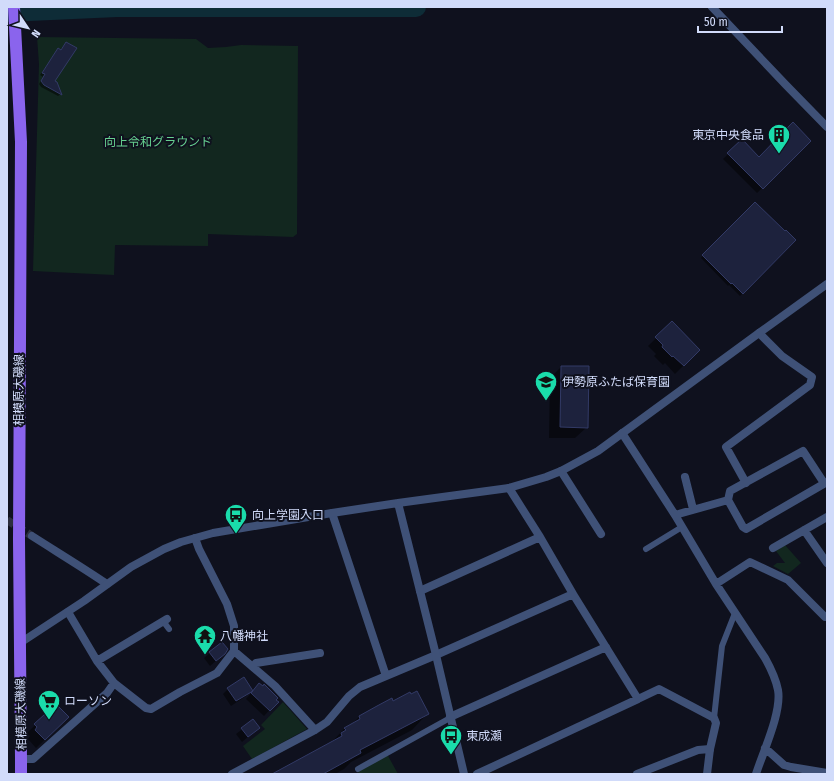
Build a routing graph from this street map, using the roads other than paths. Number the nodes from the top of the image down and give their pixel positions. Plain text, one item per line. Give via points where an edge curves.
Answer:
1 (14, 7) edge
2 (712, 7) edge
3 (827, 127) edge
4 (827, 284) edge
5 (758, 333) junction
6 (622, 433) junction
7 (561, 471) junction
8 (685, 477) dead end
9 (746, 483) junction
10 (826, 483) edge
11 (510, 488) junction
12 (728, 500) junction
13 (398, 503) junction
14 (693, 509) junction
15 (332, 513) junction
16 (675, 515) junction
17 (827, 517) edge
18 (595, 524) junction
19 (682, 527) junction
20 (588, 529) dead end
21 (804, 530) junction
22 (601, 534) dead end
23 (32, 536) tunnel mouth
24 (540, 537) junction
25 (195, 538) junction
26 (773, 548) dead end
27 (646, 549) dead end
28 (827, 563) edge
29 (107, 584) junction
30 (716, 584) junction
31 (420, 591) junction
32 (573, 594) junction
33 (68, 612) junction
34 (736, 613) junction
35 (827, 616) edge
36 (165, 620) joint
37 (169, 630) dead end
38 (20, 643) junction
39 (606, 647) junction
40 (234, 651) junction
41 (320, 653) dead end
42 (436, 656) junction
43 (97, 661) junction
44 (253, 667) junction
45 (386, 676) junction
46 (114, 683) junction
47 (638, 699) junction
48 (450, 717) junction
49 (714, 718) junction
50 (315, 730) junction
51 (765, 748) junction
52 (710, 749) junction
53 (21, 759) junction
54 (358, 769) dead end
55 (827, 773) edge
56 (21, 774) edge
57 (232, 774) edge
58 (464, 774) edge
59 (477, 774) edge
60 (637, 774) edge
61 (706, 774) edge
62 (756, 774) edge

1 - 38 main road, 相模原大磯線 via 21,142
2 - 3 street
4 - 5 street
5 - 6 street
5 - 9 street via 782,356 812,377 810,385 726,447
6 - 7 street via 598,451
6 - 16 street
7 - 11 street
7 - 18 street
8 - 14 street
9 - 10 street via 803,451
9 - 12 street via 730,491
10 - 12 street via 746,529
11 - 13 street
11 - 24 street
12 - 14 street
13 - 15 street
13 - 31 street
14 - 16 street
15 - 25 street
15 - 45 street
16 - 19 street
17 - 21 street
18 - 20 street
18 - 22 street
19 - 27 lane
19 - 30 street
21 - 26 street
21 - 28 street
23 - 29 street
24 - 31 street
24 - 32 street
25 - 29 street via 164,549
25 - 40 street via 227,604 234,626
29 - 33 street
30 - 34 street
30 - 35 street via 750,562 788,580 825,617
31 - 42 street
32 - 39 street
32 - 42 street
33 - 38 street
33 - 43 street
34 - 49 lane via 722,646
34 - 51 street via 765,658 778,690 776,715
36 - 37 lane
36 - 43 street
38 - 53 main road, 相模原大磯線
39 - 47 street
39 - 48 street
40 - 44 street
40 - 46 street via 217,673 178,688 150,709
41 - 44 street via 256,663
42 - 45 street
42 - 48 street
43 - 46 street
44 - 50 street via 275,686
45 - 50 street via 360,687 327,722
46 - 53 street via 107,693 33,759
47 - 49 street via 659,689
47 - 59 street
48 - 54 lane
48 - 58 street
49 - 52 street via 716,723
50 - 57 street
51 - 55 street via 784,765
51 - 62 street
52 - 60 street via 698,750
52 - 61 street
53 - 56 main road, 相模原大磯線

